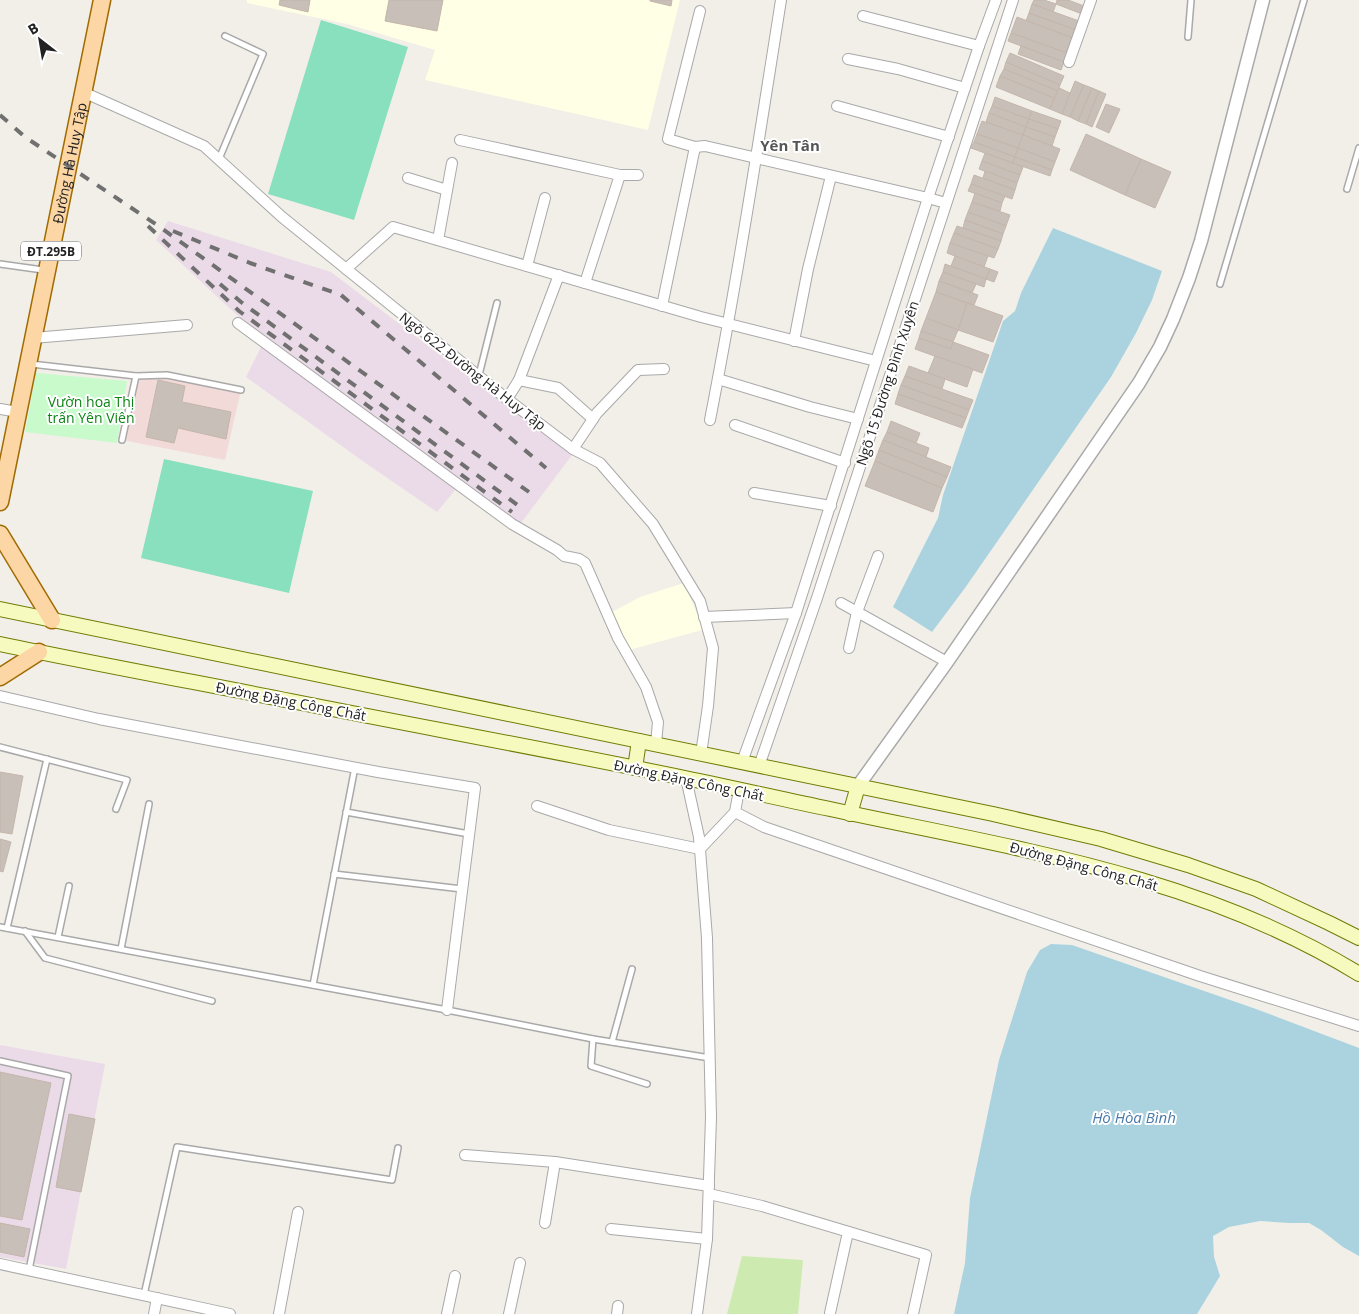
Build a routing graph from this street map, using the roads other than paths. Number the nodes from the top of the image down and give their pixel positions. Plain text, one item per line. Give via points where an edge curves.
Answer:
1 (102, 0) edge
2 (781, 0) edge
3 (996, 0) edge
4 (1013, 0) edge
5 (1091, 0) edge
6 (1190, 0) edge
7 (1263, 0) edge
8 (1304, 0) edge
9 (700, 11) dead end
10 (863, 16) dead end
11 (225, 36) dead end
12 (1188, 37) dead end
13 (979, 46) junction
14 (848, 60) dead end
15 (1069, 62) dead end
16 (965, 88) junction
17 (83, 92) junction
18 (837, 106) dead end
19 (949, 137) junction
20 (460, 140) dead end
21 (695, 147) junction
22 (1359, 148) edge
23 (1358, 157) edge
24 (757, 158) junction
25 (219, 160) junction
26 (452, 163) dead end
27 (620, 174) junction
28 (638, 175) dead end
29 (831, 176) junction
30 (408, 178) dead end
31 (1347, 189) dead end
32 (447, 190) junction
33 (545, 198) dead end
34 (928, 198) junction
35 (946, 203) junction
36 (438, 240) junction
37 (0, 264) edge
38 (527, 266) junction
39 (346, 269) junction
40 (46, 271) junction
41 (559, 276) junction
42 (585, 283) junction
43 (1220, 284) dead end
44 (497, 303) dead end
45 (662, 306) junction
46 (238, 323) dead end
47 (728, 324) junction
48 (187, 325) dead end
49 (33, 338) junction
50 (794, 341) junction
51 (876, 361) junction
52 (28, 364) junction
53 (664, 369) dead end
54 (136, 376) junction
55 (478, 376) junction
56 (718, 379) junction
57 (519, 380) junction
58 (240, 390) dead end
59 (507, 399) junction
60 (0, 409) edge
61 (18, 412) junction
62 (593, 418) junction
63 (858, 419) junction
64 (710, 420) dead end
65 (735, 425) dead end
66 (122, 440) dead end
67 (573, 449) junction
68 (845, 463) junction
69 (840, 479) junction
70 (854, 484) junction
71 (754, 493) dead end
72 (0, 498) edge
73 (831, 506) junction
74 (0, 534) edge
75 (878, 556) dead end
76 (841, 603) dead end
77 (0, 609) edge
78 (857, 612) junction
79 (796, 613) junction
80 (704, 617) junction
81 (52, 620) junction
82 (0, 644) edge
83 (849, 648) dead end
84 (39, 652) junction
85 (947, 662) junction
86 (0, 676) edge
87 (0, 696) edge
88 (639, 741) junction
89 (656, 744) junction
90 (0, 747) edge
91 (701, 754) junction
92 (47, 759) junction
93 (742, 762) junction
94 (759, 766) junction
95 (355, 767) junction
96 (635, 768) junction
97 (686, 778) junction
98 (858, 786) junction
99 (739, 790) junction
100 (149, 804) dead end
101 (537, 806) dead end
102 (116, 809) dead end
103 (346, 812) junction
104 (735, 812) junction
105 (850, 814) junction
106 (469, 834) junction
107 (700, 849) junction
108 (334, 874) junction
109 (69, 886) dead end
110 (463, 889) junction
111 (0, 927) edge
112 (7, 928) junction
113 (25, 931) junction
114 (58, 937) junction
115 (1359, 938) edge
116 (121, 949) junction
117 (632, 969) dead end
118 (1359, 974) edge
119 (313, 985) junction
120 (212, 1001) dead end
121 (447, 1010) junction
122 (1359, 1026) edge
123 (593, 1039) junction
124 (612, 1042) junction
125 (710, 1058) junction
126 (0, 1061) edge
127 (647, 1084) dead end
128 (398, 1148) dead end
129 (465, 1155) dead end
130 (555, 1162) junction
131 (709, 1190) junction
132 (298, 1212) dead end
133 (545, 1223) dead end
134 (611, 1229) dead end
135 (848, 1232) junction
136 (707, 1239) junction
137 (520, 1263) dead end
138 (0, 1264) edge
139 (29, 1270) junction
140 (455, 1276) dead end
141 (143, 1295) junction
142 (157, 1298) junction
143 (216, 1312) edge
144 (830, 1313) edge
145 (154, 1314) edge
146 (230, 1314) edge
147 (279, 1314) edge
148 (447, 1314) edge
149 (509, 1314) edge
150 (697, 1314) edge
151 (913, 1314) edge

1 - 17 main road, Đường Hà Huy Tập / ĐT.295B
2 - 24 street
3 - 13 street, Ngõ 15 Đường Đình Xuyên
4 - 35 street, Ngõ 15 Đường Đình Xuyên
5 - 15 street
6 - 12 lane
7 - 85 street via 1201,241 1160,347
8 - 43 lane
9 - 21 street via 668,138
10 - 13 street
11 - 25 lane via 263,54
13 - 16 street, Ngõ 15 Đường Đình Xuyên
14 - 16 street via 898,69
16 - 19 street, Ngõ 15 Đường Đình Xuyên
17 - 25 street, Ngõ 622 Đường Hà Huy Tập via 204,146
17 - 40 main road, Đường Hà Huy Tập / ĐT.295B
18 - 19 street
19 - 34 street, Ngõ 15 Đường Đình Xuyên
20 - 27 street
21 - 24 street via 705,146
21 - 45 street
22 - 23 lane
23 - 31 lane
24 - 29 street
24 - 47 street
25 - 39 street, Ngõ 622 Đường Hà Huy Tập
26 - 32 street
27 - 28 street
27 - 42 street
29 - 34 street
29 - 50 street
30 - 32 street
32 - 36 street
33 - 38 street
34 - 35 street
34 - 51 street, Ngõ 15 Đường Đình Xuyên
35 - 70 street, Ngõ 15 Đường Đình Xuyên
36 - 38 street
36 - 39 street via 393,227
37 - 40 lane
38 - 41 street
39 - 55 street, Ngõ 622 Đường Hà Huy Tập
40 - 49 main road, Đường Hà Huy Tập / ĐT.295B
41 - 42 street
41 - 57 street
42 - 45 street
44 - 55 lane
45 - 47 street
46 - 89 street via 512,524 564,556 585,563 618,638 646,687 658,722
47 - 50 street
47 - 56 street
48 - 49 street
49 - 52 main road, Đường Hà Huy Tập / ĐT.295B
50 - 51 street
51 - 63 street, Ngõ 15 Đường Đình Xuyên
52 - 54 lane
52 - 61 main road, Đường Hà Huy Tập / ĐT.295B
53 - 62 street via 638,370
54 - 58 lane via 167,376
54 - 66 lane
55 - 59 street, Ngõ 622 Đường Hà Huy Tập
56 - 63 street
56 - 64 street
57 - 59 street
57 - 62 street via 558,388
59 - 67 street, Ngõ 622 Đường Hà Huy Tập
60 - 61 street
61 - 72 main road, Đường Hà Huy Tập / ĐT.295B
62 - 67 street
63 - 68 street, Ngõ 15 Đường Đình Xuyên
65 - 68 street
67 - 80 street, Ngõ 622 Đường Hà Huy Tập via 600,463 653,524 700,601
68 - 69 street, Ngõ 15 Đường Đình Xuyên
69 - 70 street
69 - 73 street, Ngõ 15 Đường Đình Xuyên
70 - 94 street, Ngõ 15 Đường Đình Xuyên
71 - 73 street
73 - 79 street, Ngõ 15 Đường Đình Xuyên
74 - 81 main road
75 - 78 street
76 - 78 street
77 - 81 main road, Đường Đặng Công Chất
78 - 83 street
78 - 85 street
79 - 80 street
79 - 93 street, Ngõ 15 Đường Đình Xuyên
80 - 91 street, Ngõ 622 Đường Hà Huy Tập via 713,648
81 - 88 main road, Đường Đặng Công Chất
82 - 84 main road, Đường Đặng Công Chất
84 - 86 main road
84 - 96 main road, Đường Đặng Công Chất
85 - 98 street
87 - 95 street via 98,719
88 - 89 main road, Đường Đặng Công Chất
88 - 96 main road
89 - 91 main road, Đường Đặng Công Chất
90 - 92 lane
91 - 93 main road, Đường Đặng Công Chất
92 - 102 lane via 127,780
92 - 112 lane
93 - 94 main road, Đường Đặng Công Chất
94 - 98 main road, Đường Đặng Công Chất
95 - 103 lane
95 - 106 street via 475,788
96 - 97 main road, Đường Đặng Công Chất
97 - 99 main road, Đường Đặng Công Chất
97 - 107 street
98 - 105 main road
98 - 115 main road, Đường Đặng Công Chất via 1101,839 1188,865 1256,889
99 - 104 street
99 - 105 main road, Đường Đặng Công Chất
100 - 116 lane
101 - 107 street via 609,830
103 - 106 lane
103 - 108 lane
104 - 107 street
104 - 122 street via 764,827 1200,976
105 - 118 main road, Đường Đặng Công Chất via 1034,852 1150,882 1256,921
106 - 110 street
107 - 125 street via 707,938
108 - 110 lane
108 - 119 lane
109 - 114 lane
110 - 121 street
111 - 112 lane
112 - 113 lane
113 - 114 lane
113 - 120 lane via 44,958
114 - 116 lane
116 - 119 lane
117 - 124 lane
119 - 121 lane
121 - 123 lane
123 - 124 lane
123 - 127 lane via 591,1066
124 - 125 lane
125 - 131 street
126 - 139 lane via 68,1076
128 - 141 lane via 392,1180 178,1147
129 - 130 street
130 - 131 street
130 - 133 street
131 - 135 street
131 - 136 street
132 - 147 street
134 - 136 street
135 - 144 street
135 - 151 street via 926,1255
136 - 150 street
137 - 149 street
138 - 139 street
139 - 141 street
140 - 148 street
141 - 142 street
142 - 143 street
142 - 145 street
143 - 146 street

